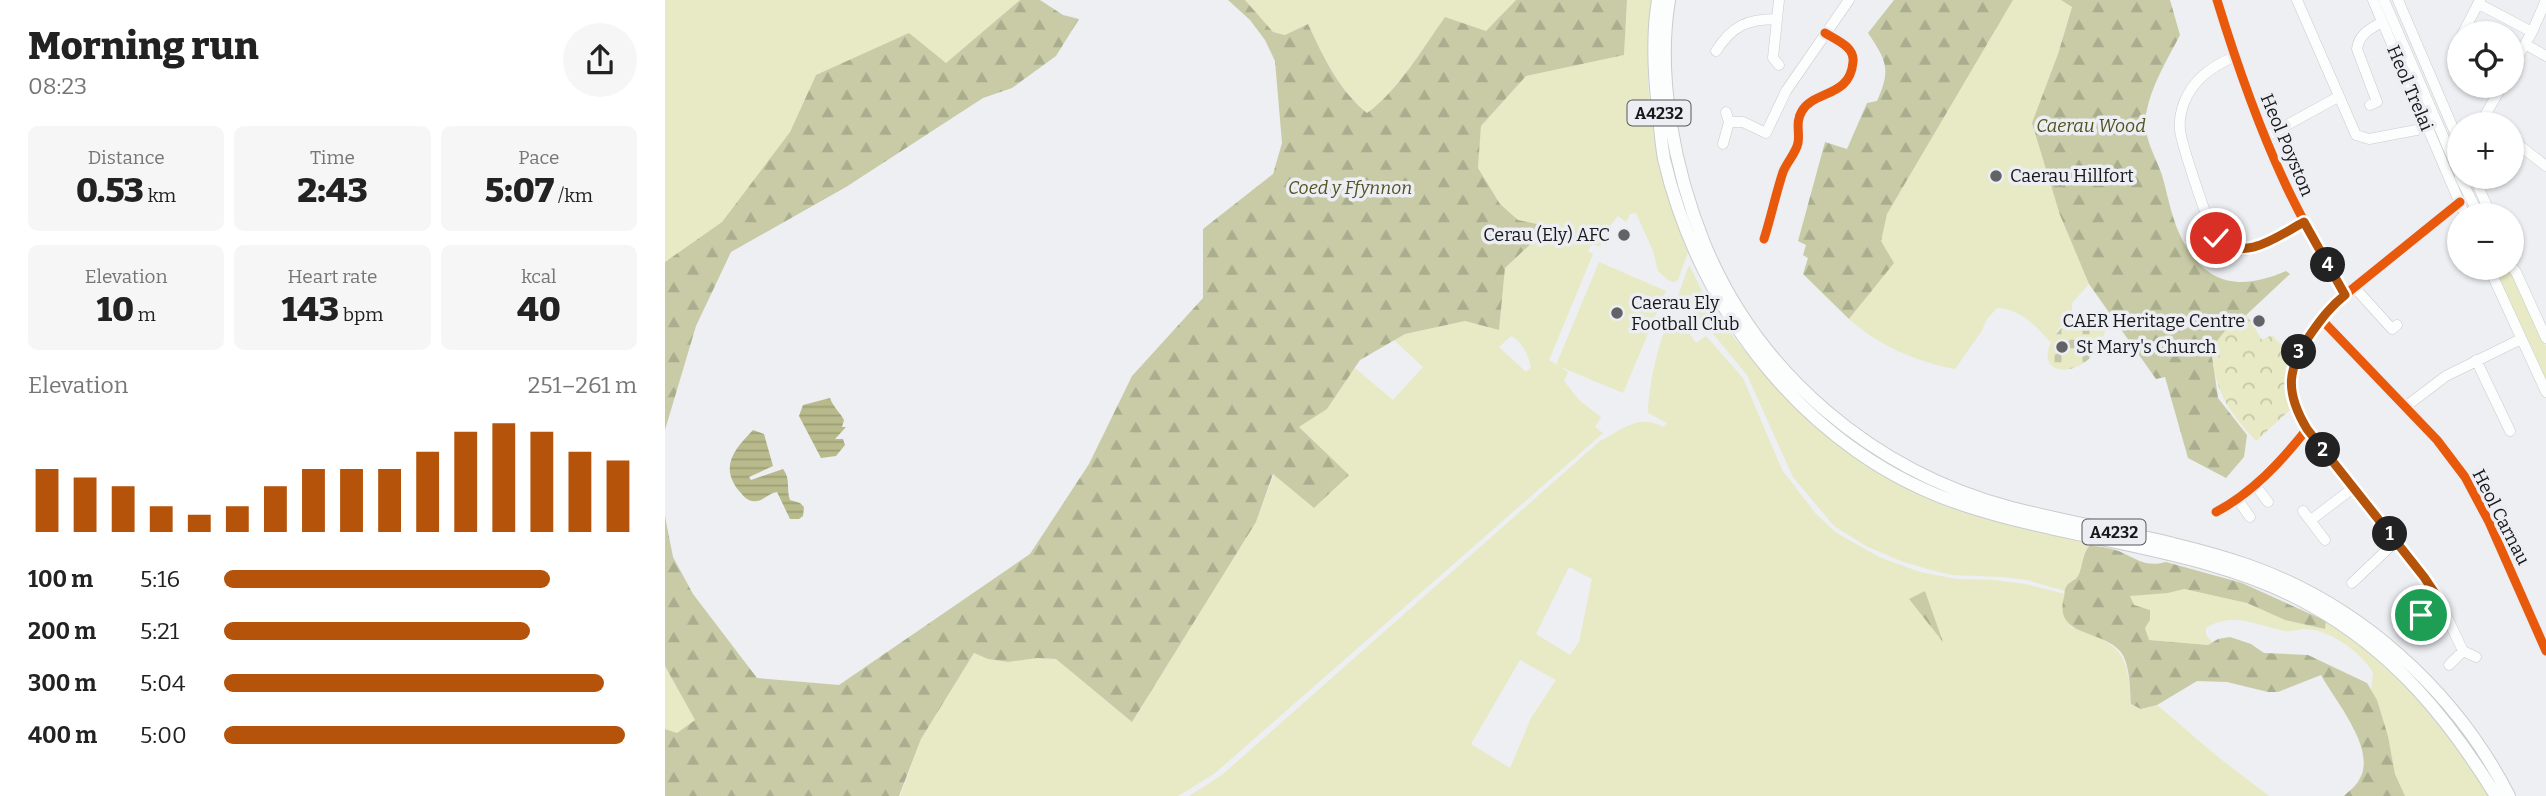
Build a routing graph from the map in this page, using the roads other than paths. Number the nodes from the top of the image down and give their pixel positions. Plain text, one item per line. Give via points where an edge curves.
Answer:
1 (1658, 0) edge
2 (1669, 0) edge
3 (1779, 0) edge
4 (1849, 0) edge
5 (2217, 0) edge
6 (2297, 0) edge
7 (2373, 0) edge
8 (2384, 0) edge
9 (2398, 0) edge
10 (2546, 0) edge
11 (2479, 2) edge
12 (1777, 19) junction
13 (2469, 21) edge
14 (2382, 22) junction
15 (2532, 32) junction
16 (1825, 33) junction
17 (2525, 44) joint
18 (1716, 51) dead end
19 (2546, 55) edge
20 (2234, 57) junction
21 (1779, 65) dead end
22 (2427, 68) junction
23 (2416, 73) junction
24 (2338, 97) junction
25 (2370, 105) dead end
26 (2447, 115) edge
27 (2427, 128) junction
28 (2265, 137) junction
29 (1723, 144) dead end
30 (2447, 145) edge
31 (2524, 149) edge
32 (2546, 166) edge
33 (2460, 202) joint
34 (1688, 220) junction
35 (2304, 222) junction
36 (1764, 239) dead end
37 (1712, 276) junction
38 (2494, 280) edge
39 (2519, 280) edge
40 (2355, 288) junction
41 (2345, 295) junction
42 (2321, 319) junction
43 (2397, 325) dead end
44 (2546, 338) edge
45 (2521, 339) junction
46 (2476, 360) junction
47 (2546, 392) edge
48 (2405, 407) junction
49 (2307, 429) junction
50 (2510, 431) dead end
51 (2255, 485) junction
52 (2353, 488) junction
53 (2238, 500) junction
54 (2268, 502) dead end
55 (2303, 511) dead end
56 (2216, 512) dead end
57 (2250, 517) dead end
58 (2311, 520) junction
59 (2325, 540) dead end
60 (2396, 541) junction
61 (2352, 583) dead end
62 (2438, 598) junction
63 (2407, 620) dead end
64 (2546, 650) edge
65 (2463, 651) junction
66 (2476, 657) dead end
67 (2449, 665) dead end
68 (2496, 796) edge
69 (2509, 796) edge

1 - 34 main road, A4232 via 1655,82 1664,157
2 - 34 main road, A4232 via 1667,83
3 - 12 street
4 - 16 street
5 - 20 street, Heol Poyston
6 - 24 street
7 - 14 street, Heol Trelai
8 - 23 street, Heol Trelai
9 - 22 street, Heol Trelai
10 - 15 street
11 - 13 street
11 - 15 street
12 - 18 street via 1745,23 1728,33 1727,43
12 - 21 street via 1773,58
14 - 25 street via 2358,42 2377,102
14 - 27 street, Heol Trelai
15 - 17 street
16 - 29 street via 1786,91 1766,133 1727,117
16 - 36 street via 1848,48 1853,65 1840,88 1810,102 1798,118 1798,145 1766,216
17 - 19 street
20 - 28 street, Heol Poyston
20 - 35 street via 2198,80 2181,117 2182,138 2212,229 2223,244 2248,250
22 - 23 street, Heol Trelai
22 - 26 street, Heol Trelai
23 - 30 street, Heol Trelai
24 - 27 street via 2352,131 2361,138
24 - 28 street
27 - 33 street, Heol Trelai
28 - 35 street, Heol Poyston
31 - 32 street
33 - 40 street
34 - 37 main road, A4232
35 - 41 street, Heol Poyston
37 - 68 main road, A4232 via 1727,315 1775,378 1855,449 1916,485 1961,504 2205,564 2311,605 2385,657 2425,696 2463,743
37 - 69 main road, A4232 via 1782,370 1859,438 1920,474 2010,508 2238,562 2339,609 2391,648 2435,690
38 - 45 street
39 - 44 street
40 - 41 street
40 - 43 street via 2392,329
41 - 42 street
42 - 48 street, Heol Carnau
42 - 49 street via 2299,350 2292,373 2293,402
45 - 46 street
45 - 47 street
46 - 48 street
46 - 50 street
48 - 64 street, Heol Carnau via 2465,478 2490,522
49 - 51 street
49 - 52 street
51 - 53 street
51 - 54 street
52 - 58 street
52 - 60 street
53 - 56 street
53 - 57 street
55 - 58 street
58 - 59 street
60 - 61 street
60 - 62 street
62 - 63 street
62 - 65 street
65 - 66 street
65 - 67 street

